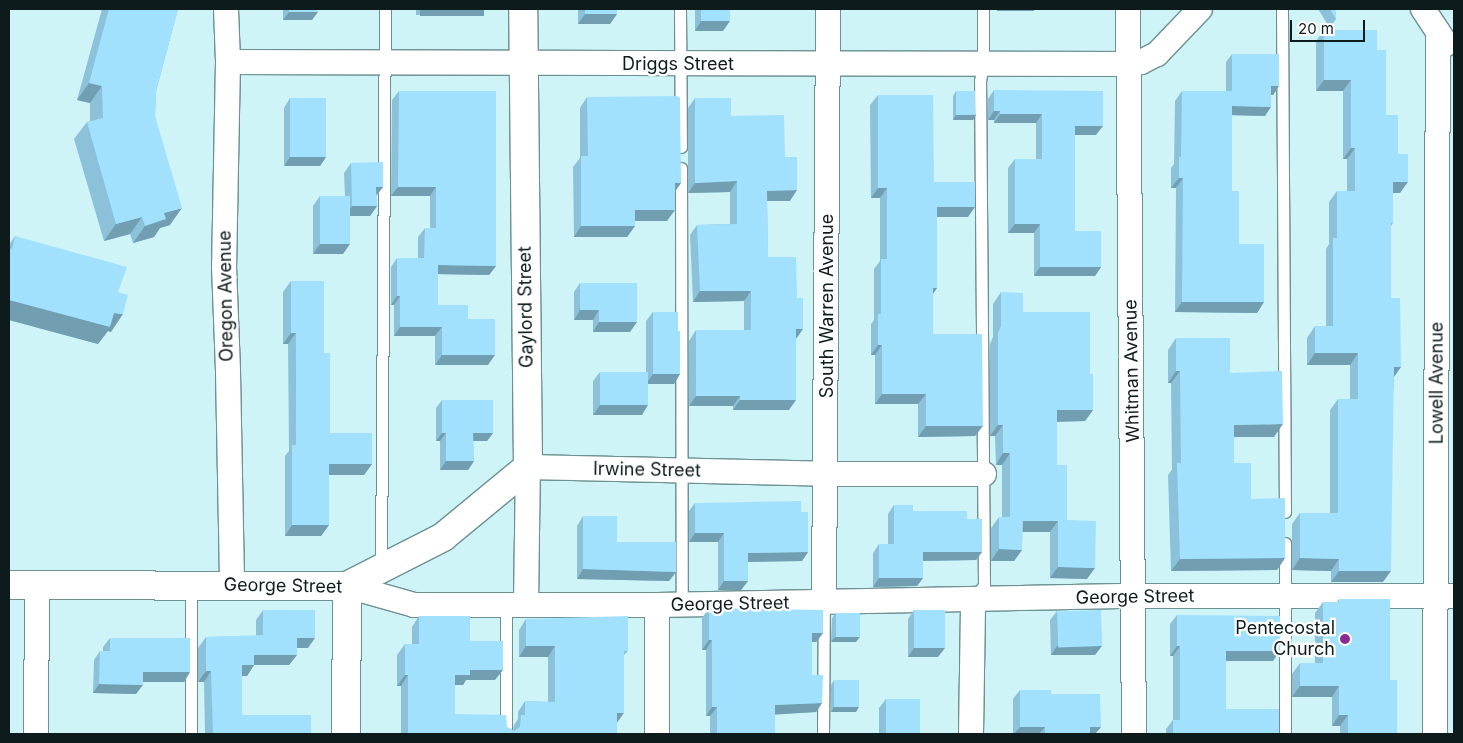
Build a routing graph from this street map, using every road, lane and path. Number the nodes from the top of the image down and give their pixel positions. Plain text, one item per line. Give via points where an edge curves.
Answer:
1 (226, 9) edge
2 (385, 9) edge
3 (523, 9) edge
4 (680, 9) edge
5 (828, 9) edge
6 (983, 9) edge
7 (1128, 9) edge
8 (1200, 9) edge
9 (1282, 9) edge
10 (1423, 9) edge
11 (1438, 32) junction
12 (1454, 56) edge
13 (228, 62) junction
14 (384, 63) junction
15 (523, 64) junction
16 (681, 64) junction
17 (830, 64) junction
18 (983, 64) junction
19 (1128, 64) junction
20 (528, 468) junction
21 (680, 471) junction
22 (826, 474) junction
23 (984, 474) junction
24 (381, 568) junction
25 (191, 584) junction
26 (232, 584) junction
27 (9, 585) edge
28 (36, 585) junction
29 (347, 586) junction
30 (1445, 595) edge
31 (1134, 596) junction
32 (1285, 596) junction
33 (973, 600) junction
34 (824, 603) junction
35 (516, 605) junction
36 (682, 605) junction
37 (657, 606) junction
38 (36, 734) edge
39 (191, 734) edge
40 (346, 734) edge
41 (506, 734) edge
42 (657, 734) edge
43 (823, 734) edge
44 (970, 734) edge
45 (1134, 734) edge
46 (1285, 734) edge
47 (1435, 734) edge

1 - 13 street, Oregon Avenue
2 - 14 lane
3 - 15 street, Gaylord Street
4 - 16 lane
5 - 17 street, South Warren Avenue
6 - 18 lane
7 - 19 street, Whitman Avenue
8 - 19 street, Driggs Street via 1157,54
9 - 32 lane
10 - 11 street
11 - 12 street
11 - 30 street, Lowell Avenue
13 - 14 street, Driggs Street
13 - 26 street, Oregon Avenue via 224,266
14 - 15 street, Driggs Street
14 - 24 lane
15 - 16 street, Driggs Street
15 - 20 street, Gaylord Street
16 - 17 street, Driggs Street
16 - 21 lane
17 - 18 street, Driggs Street
17 - 22 street, South Warren Avenue
18 - 19 street, Driggs Street
18 - 23 lane via 980,81
19 - 31 street, Whitman Avenue
20 - 21 street, Irwine Street
20 - 24 street via 443,537
20 - 35 street, Gaylord Street
21 - 22 street, Irwine Street
21 - 36 lane
22 - 23 street, Irwine Street
22 - 34 street, South Warren Avenue
23 - 33 lane via 984,585
24 - 29 street
25 - 26 street, George Street
25 - 28 street, George Street
25 - 39 lane
26 - 29 street, George Street
27 - 28 street, George Street
28 - 38 street
29 - 35 street, George Street via 414,605
29 - 40 street
30 - 32 street, George Street
30 - 47 street, Lowell Avenue
31 - 32 street, George Street
31 - 33 street, George Street
31 - 45 street, Whitman Avenue
32 - 46 lane
33 - 34 street, George Street
33 - 44 street
34 - 36 street, George Street
34 - 43 lane
35 - 37 street, George Street
35 - 41 lane
36 - 37 street, George Street
37 - 42 street

